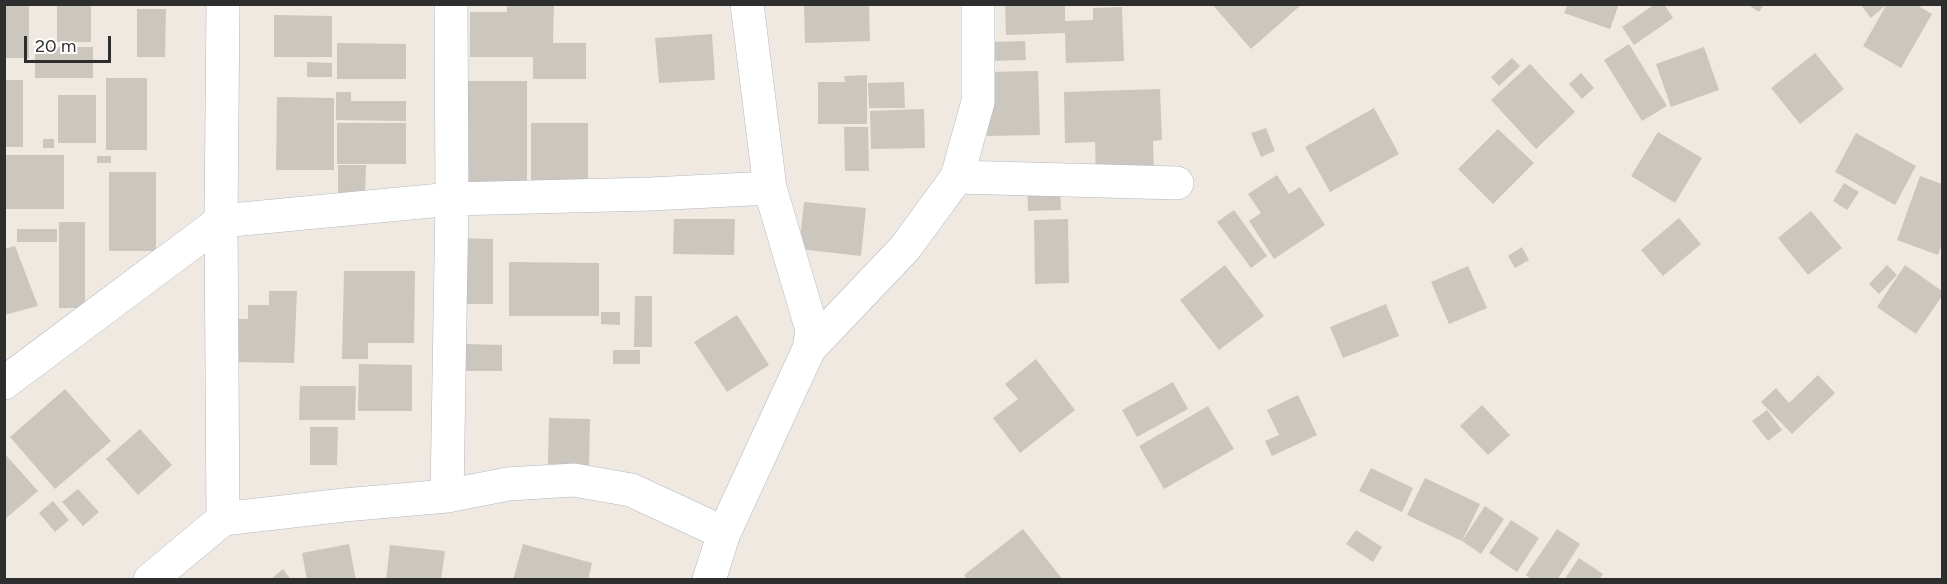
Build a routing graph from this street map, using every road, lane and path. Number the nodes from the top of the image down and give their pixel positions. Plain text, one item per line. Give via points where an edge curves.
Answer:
1 (223, 4) edge
2 (452, 4) edge
3 (747, 4) edge
4 (978, 4) edge
5 (957, 177) junction
6 (1177, 183) dead end
7 (770, 188) junction
8 (452, 199) junction
9 (221, 221) junction
10 (809, 349) junction
11 (4, 383) edge
12 (447, 496) junction
13 (223, 519) junction
14 (724, 533) junction
15 (150, 579) edge
16 (710, 579) edge

1 - 9 street
2 - 8 street
3 - 7 street
4 - 5 street via 978,102
5 - 6 street
5 - 10 street via 905,248
7 - 8 street
7 - 10 street via 812,330
8 - 9 street
8 - 12 street
9 - 11 street
9 - 13 street
10 - 14 street
12 - 13 street
12 - 14 street via 508,484 574,480 631,490
13 - 15 street
14 - 16 street

